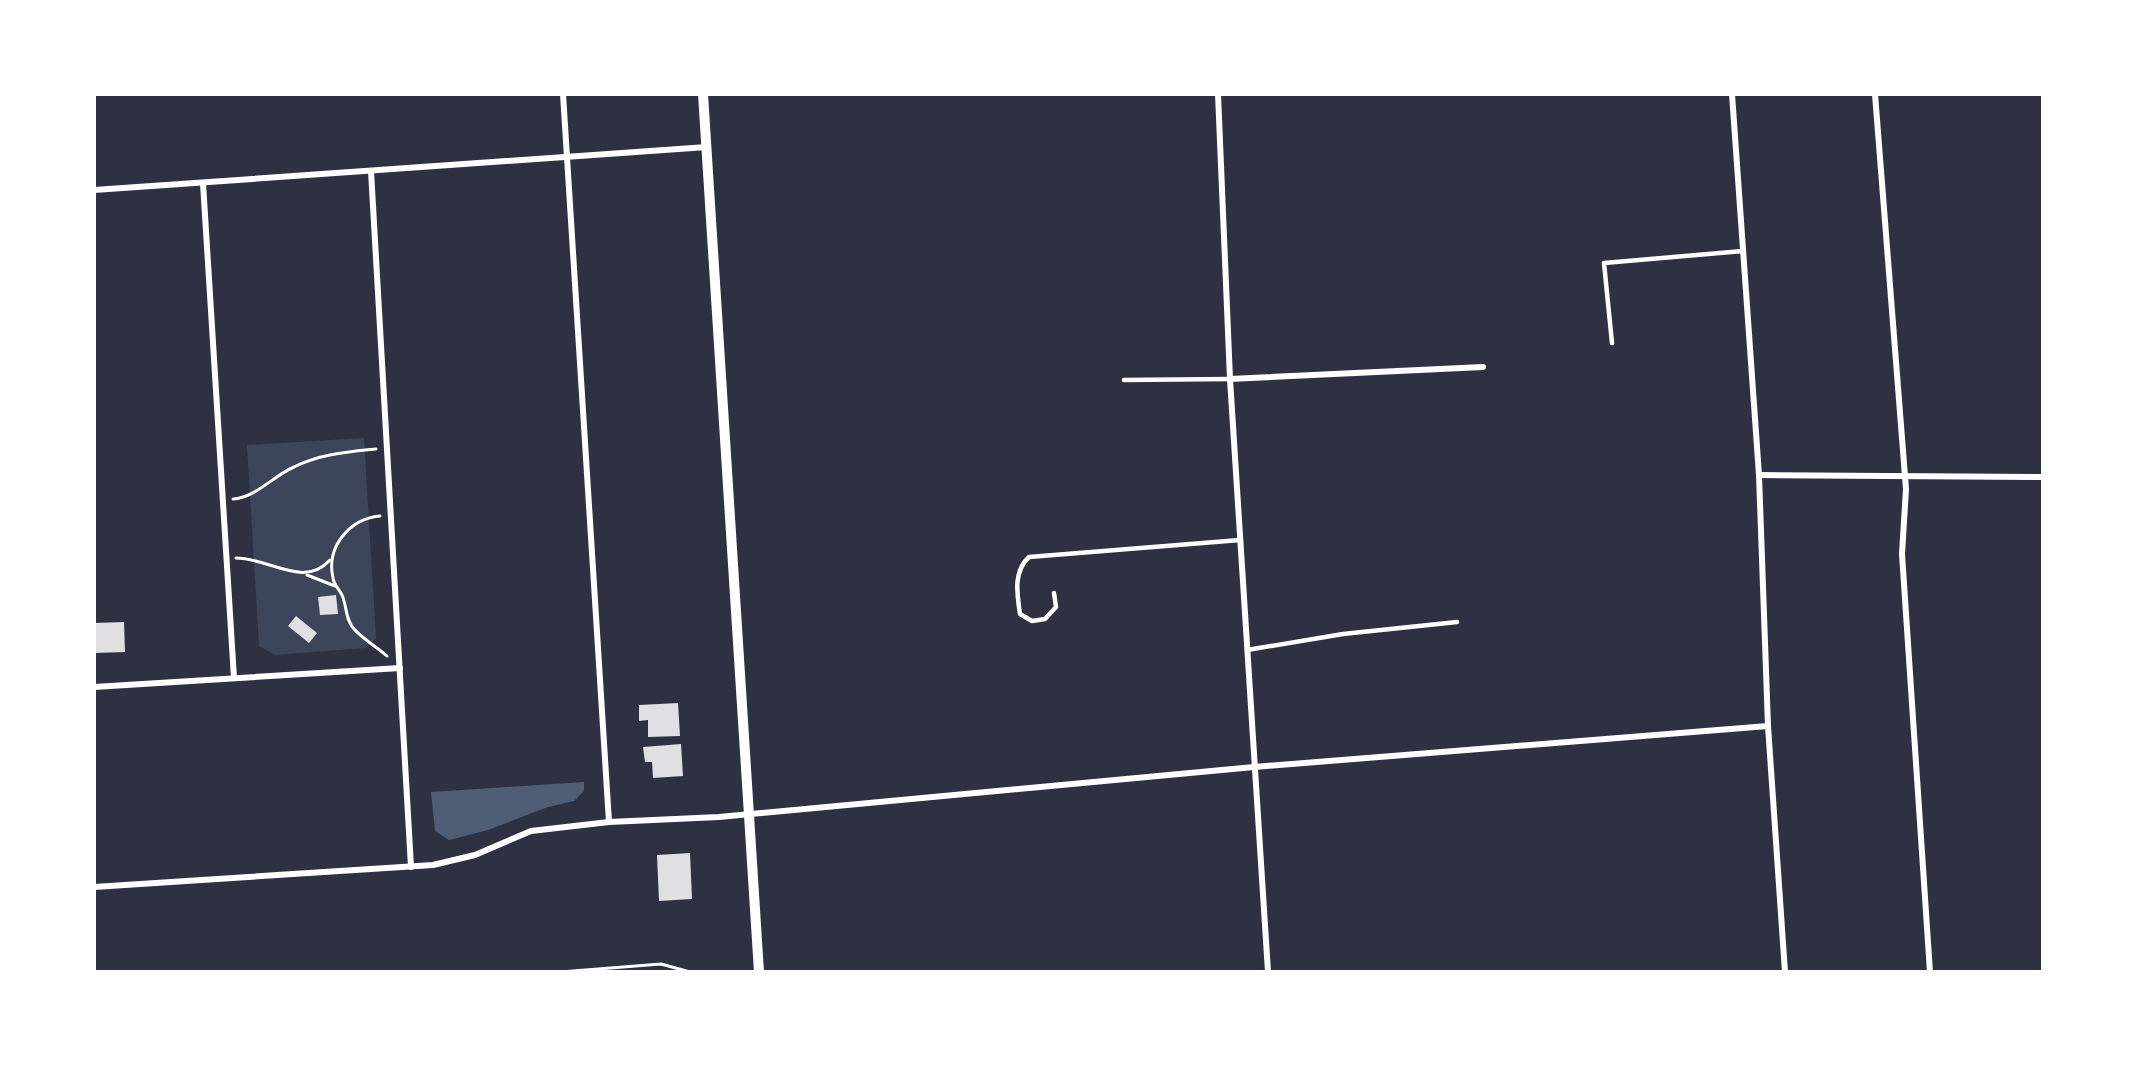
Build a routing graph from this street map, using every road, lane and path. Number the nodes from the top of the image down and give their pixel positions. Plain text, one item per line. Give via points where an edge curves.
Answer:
1 (563, 94) edge
2 (703, 94) edge
3 (1218, 94) edge
4 (1732, 94) edge
5 (1875, 94) edge
6 (707, 147) junction
7 (567, 157) junction
8 (371, 171) junction
9 (203, 183) junction
10 (94, 190) edge
11 (1743, 251) junction
12 (1612, 343) dead end
13 (1483, 367) dead end
14 (1230, 379) junction
15 (1124, 380) dead end
16 (387, 448) junction
17 (1759, 476) junction
18 (1905, 477) junction
19 (2043, 477) edge
20 (222, 500) junction
21 (391, 515) junction
22 (1240, 540) junction
23 (226, 558) junction
24 (332, 559) junction
25 (306, 574) junction
26 (335, 586) junction
27 (1054, 593) dead end
28 (1457, 622) dead end
29 (1247, 650) junction
30 (400, 668) junction
31 (234, 678) junction
32 (94, 687) edge
33 (1768, 726) junction
34 (1254, 767) junction
35 (748, 812) junction
36 (609, 822) junction
37 (411, 867) junction
38 (94, 886) edge
39 (560, 972) edge
40 (690, 972) edge
41 (759, 972) edge
42 (1268, 972) edge
43 (1785, 972) edge
44 (1930, 972) edge

1 - 7 street
2 - 6 street
3 - 14 street
4 - 11 street
5 - 18 street
6 - 7 street
6 - 35 street
7 - 8 street
7 - 36 street
8 - 9 street
8 - 16 street
9 - 10 street
9 - 20 street
11 - 12 lane via 1604,264
11 - 17 street
13 - 14 street
14 - 15 lane
14 - 22 street
16 - 20 path via 317,457 274,477 245,499
16 - 21 street
17 - 18 street
17 - 33 street
18 - 19 street
18 - 44 street via 1902,554
20 - 23 street
21 - 24 path via 370,517 349,528 339,539
21 - 30 street
22 - 27 lane via 1029,557 1020,566 1020,614 1032,621 1045,619 1056,607
22 - 29 street
23 - 25 path via 250,558
23 - 31 street
24 - 25 path via 323,568
24 - 26 path
25 - 26 path
26 - 30 path via 354,629
28 - 29 lane via 1343,634
29 - 34 street
30 - 31 street
30 - 37 street
31 - 32 street
33 - 34 street
33 - 43 street
34 - 35 street
34 - 42 street
35 - 36 street
35 - 41 street
36 - 37 street via 531,831 475,855
37 - 38 street
39 - 40 path via 661,964

